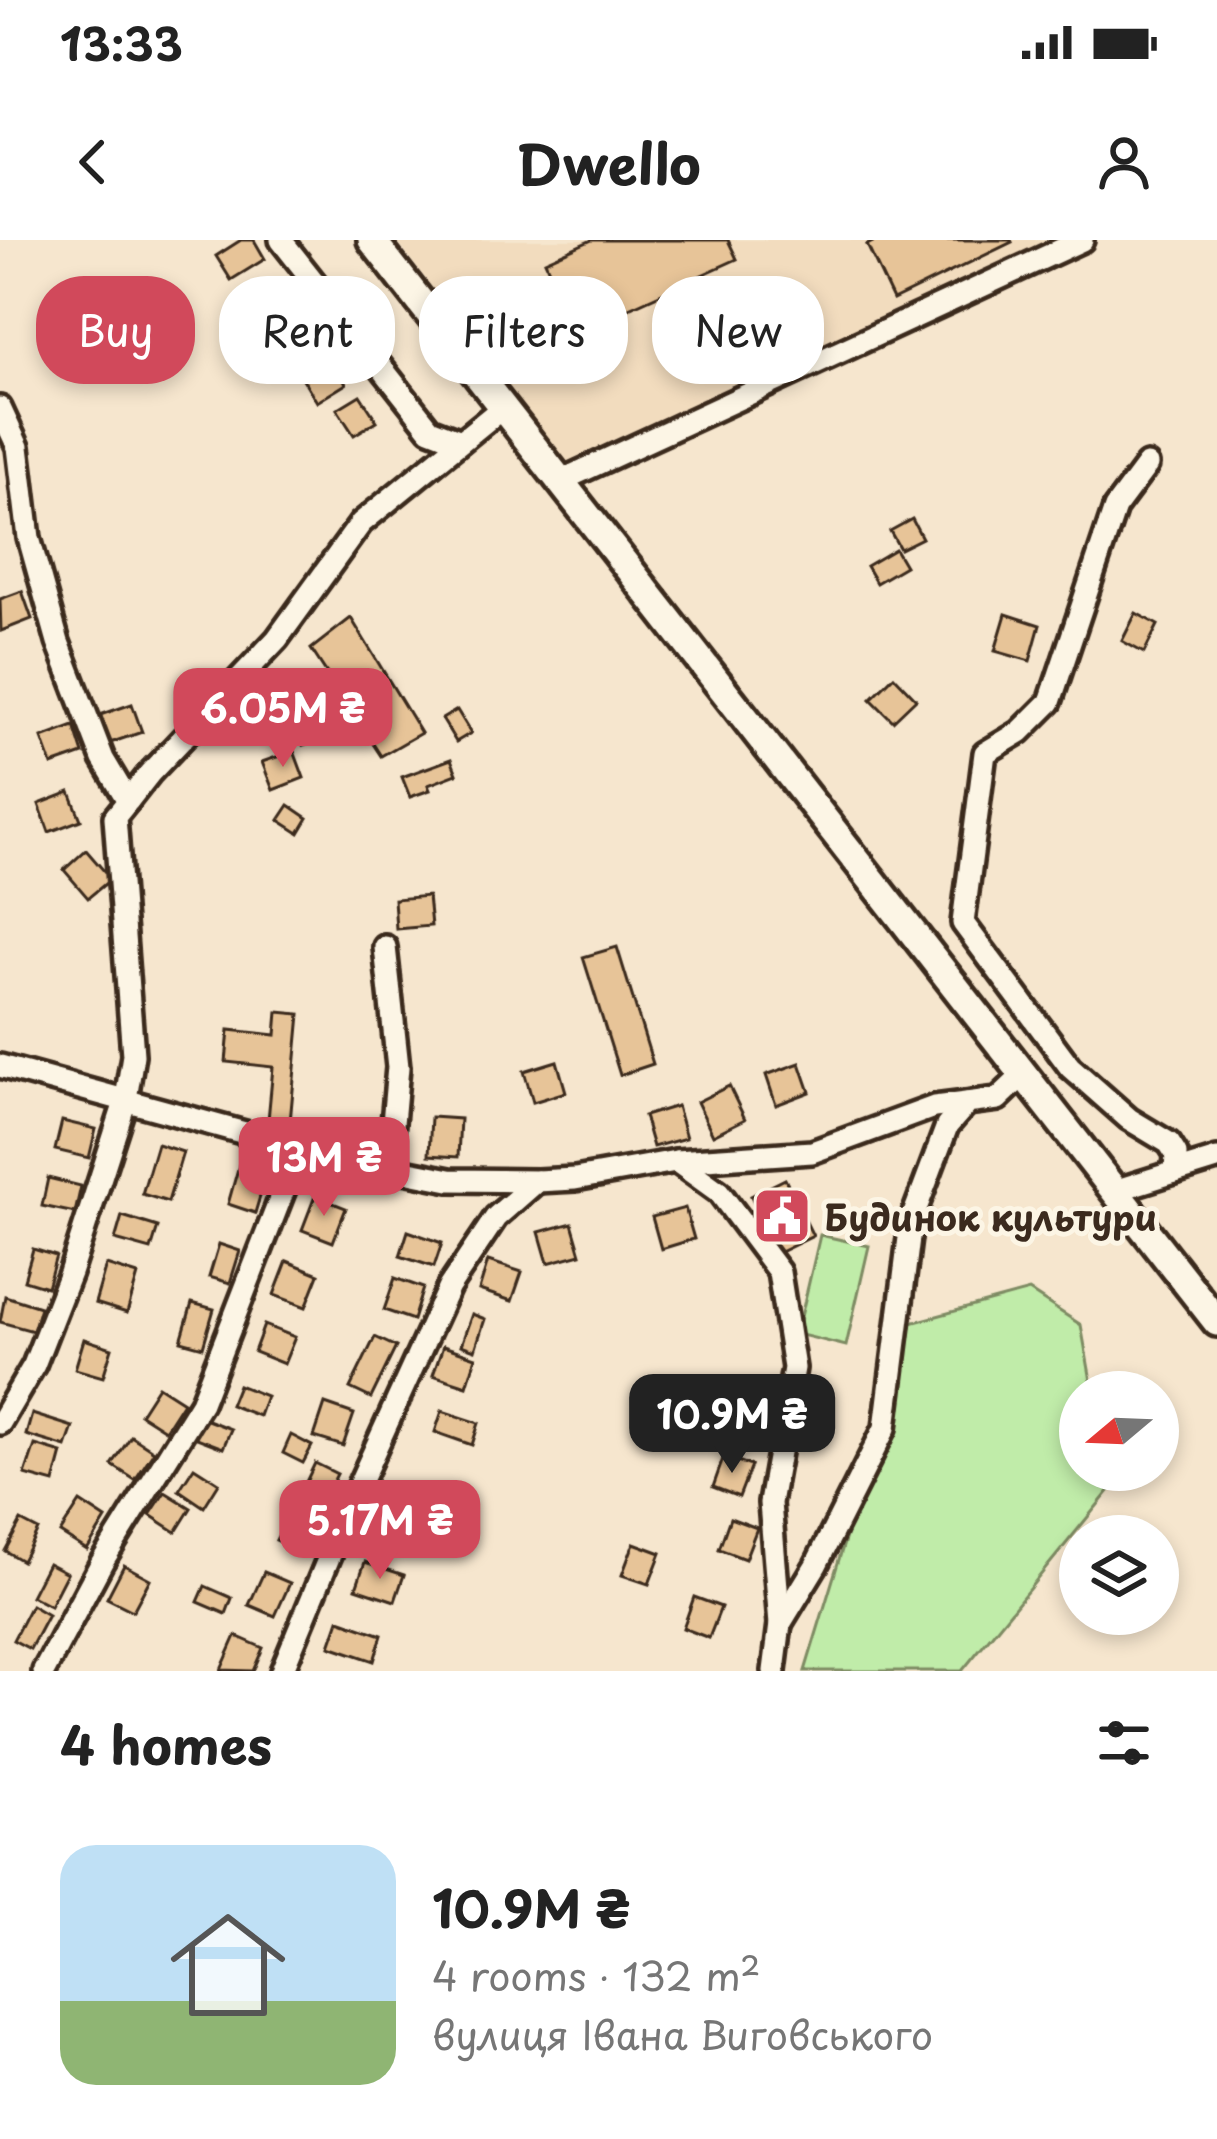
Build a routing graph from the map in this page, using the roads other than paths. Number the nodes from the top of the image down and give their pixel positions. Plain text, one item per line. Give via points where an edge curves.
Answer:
1 (281, 240) edge
2 (372, 240) edge
3 (1082, 240) edge
4 (0, 408) edge
5 (502, 408) junction
6 (461, 441) junction
7 (1147, 465) dead end
8 (558, 482) junction
9 (128, 801) junction
10 (386, 946) dead end
11 (0, 1066) edge
12 (1023, 1075) junction
13 (126, 1099) junction
14 (967, 1103) junction
15 (300, 1148) junction
16 (1217, 1159) edge
17 (676, 1161) junction
18 (389, 1168) junction
19 (1175, 1172) junction
20 (537, 1181) junction
21 (1114, 1191) junction
22 (1217, 1322) edge
23 (0, 1423) edge
24 (780, 1624) junction
25 (44, 1671) edge
26 (282, 1671) edge
27 (774, 1671) edge

1 - 6 street via 430,429
2 - 5 main road
3 - 8 street
4 - 9 street via 18,447 29,538 58,642
5 - 6 street
5 - 8 main road
6 - 9 street via 361,523 277,639
7 - 19 street via 1115,508 1050,702 985,753 963,923 1070,1067 1168,1144
8 - 12 main road
9 - 13 street via 116,817 133,1054
10 - 18 street via 398,1067
11 - 13 street
12 - 14 street via 998,1099
12 - 21 main road
13 - 15 street
13 - 23 street via 70,1273 34,1365
14 - 17 street via 934,1107 812,1152
14 - 24 street via 947,1126 911,1222 884,1428
15 - 18 street
15 - 25 street via 201,1402
16 - 19 street
17 - 20 street
17 - 24 street via 719,1192 779,1272 794,1368 770,1503
18 - 20 street via 450,1180
19 - 21 street
20 - 26 street via 496,1216 449,1287
21 - 22 main road
24 - 27 street

